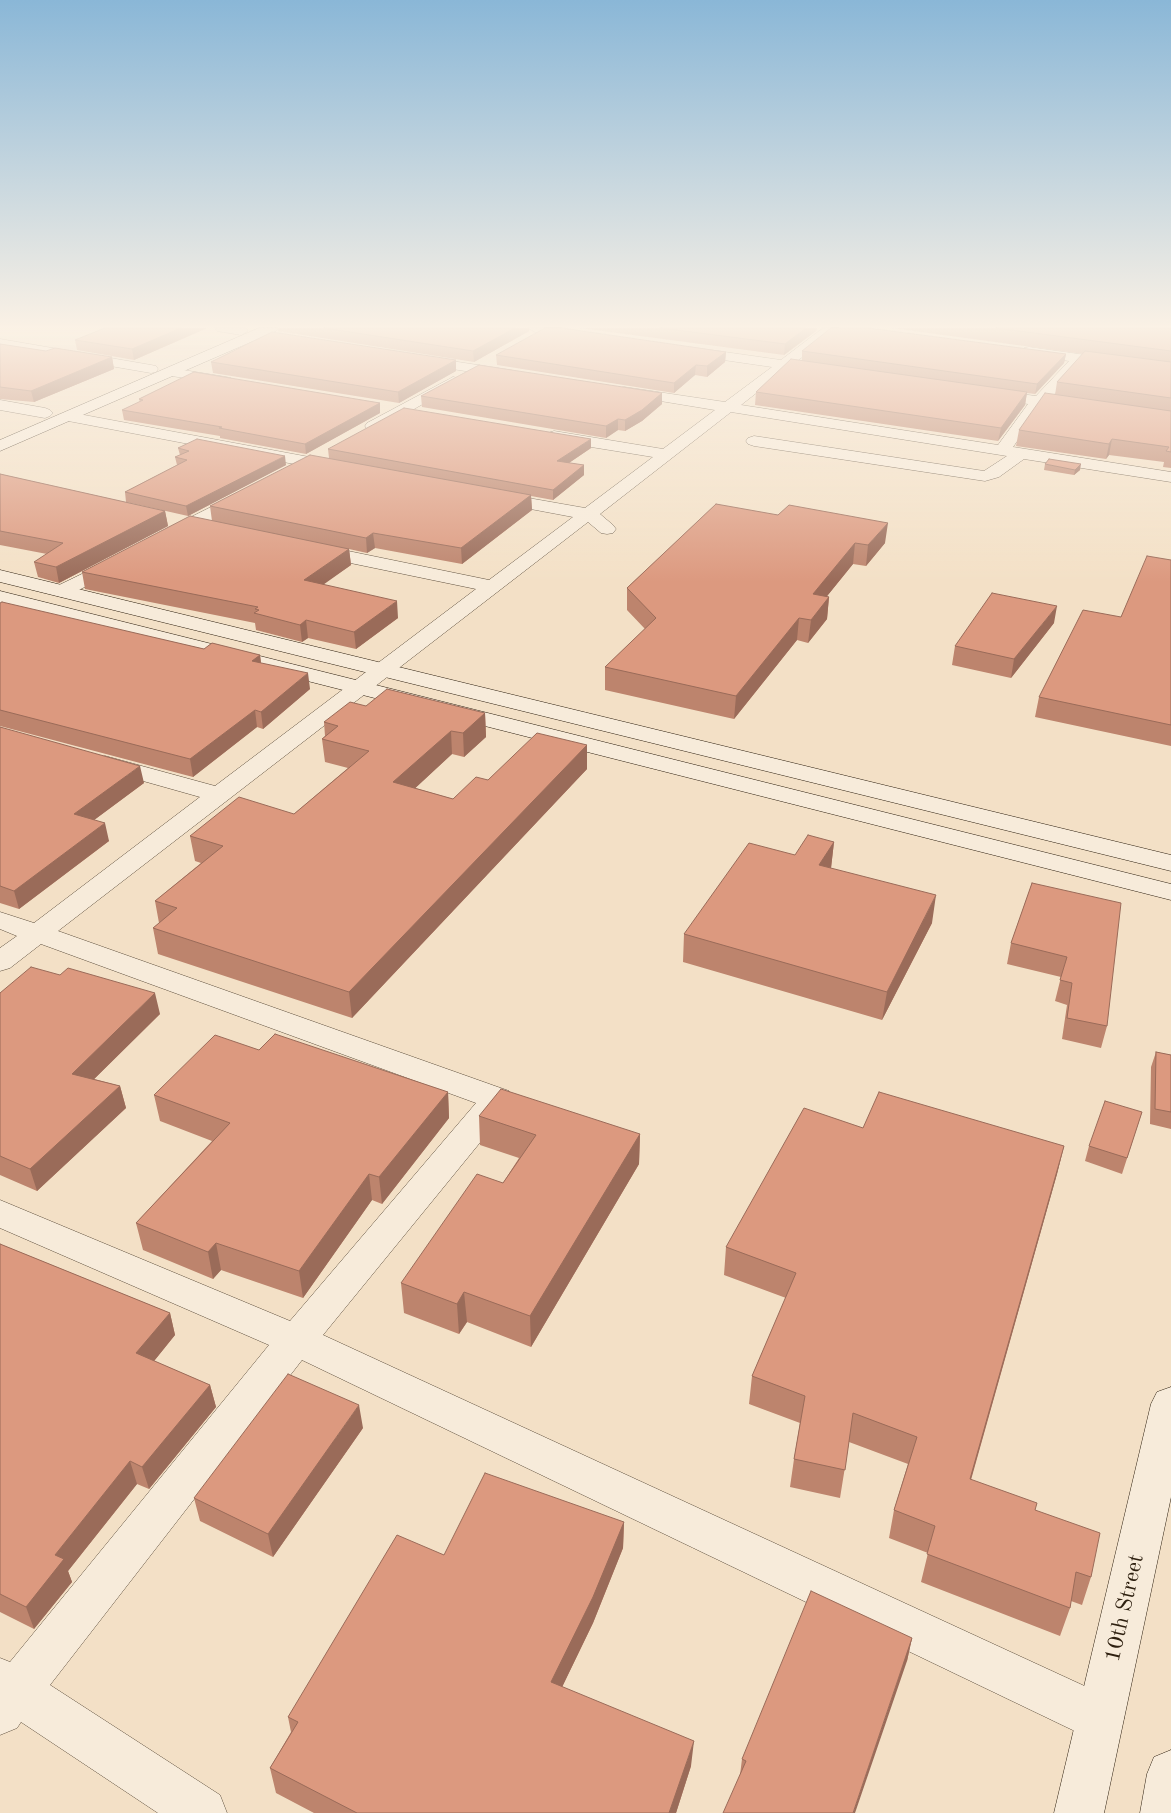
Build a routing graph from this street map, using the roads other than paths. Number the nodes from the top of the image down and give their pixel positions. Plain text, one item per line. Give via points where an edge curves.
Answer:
1 (45, 413) edge
2 (78, 413) edge
3 (396, 413) edge
4 (720, 413) edge
5 (770, 413) edge
6 (1030, 413) edge
7 (68, 417) junction
8 (0, 432) edge
9 (539, 433) edge
10 (359, 434) edge
11 (754, 441) dead end
12 (0, 446) edge
13 (334, 448) edge
14 (1003, 450) junction
15 (1022, 453) junction
16 (666, 454) junction
17 (308, 462) junction
18 (356, 471) edge
19 (283, 475) edge
20 (1171, 477) edge
21 (258, 488) edge
22 (482, 494) edge
23 (589, 514) junction
24 (162, 517) dead end
25 (190, 524) junction
26 (607, 529) dead end
27 (220, 530) edge
28 (156, 542) edge
29 (298, 546) edge
30 (130, 555) edge
31 (0, 576) edge
32 (493, 587) junction
33 (62, 592) junction
34 (6, 604) edge
35 (384, 670) junction
36 (361, 688) junction
37 (86, 758) edge
38 (220, 795) junction
39 (1171, 863) edge
40 (1171, 892) edge
41 (0, 920) edge
42 (39, 933) junction
43 (0, 962) edge
44 (0, 1213) edge
45 (296, 1340) junction
46 (1171, 1404) edge
47 (6, 1694) edge
48 (1100, 1718) junction
49 (1171, 1774) edge
50 (202, 1813) edge
51 (1079, 1813) edge
52 (1165, 1813) edge

1 - 8 street
2 - 7 street
3 - 10 street
4 - 16 street
5 - 14 street
6 - 14 street
7 - 12 street
7 - 17 street
9 - 16 street
11 - 15 street via 985,476 994,474
13 - 17 street
14 - 15 street
15 - 20 street
16 - 23 street
17 - 18 street
17 - 19 street
21 - 25 street
22 - 23 street
23 - 26 street
23 - 32 street
24 - 25 street
25 - 27 street
25 - 28 street
29 - 32 street
30 - 33 street
31 - 33 street
32 - 35 street
33 - 35 street
34 - 36 street
35 - 36 street
35 - 39 street
36 - 38 street
36 - 40 street
37 - 38 street
38 - 42 street
41 - 42 street
42 - 43 street
42 - 45 street via 498,1099
44 - 45 street
45 - 47 street
45 - 48 street
46 - 48 street, 10th Street
47 - 50 street
48 - 51 street, 10th Street
49 - 52 street

